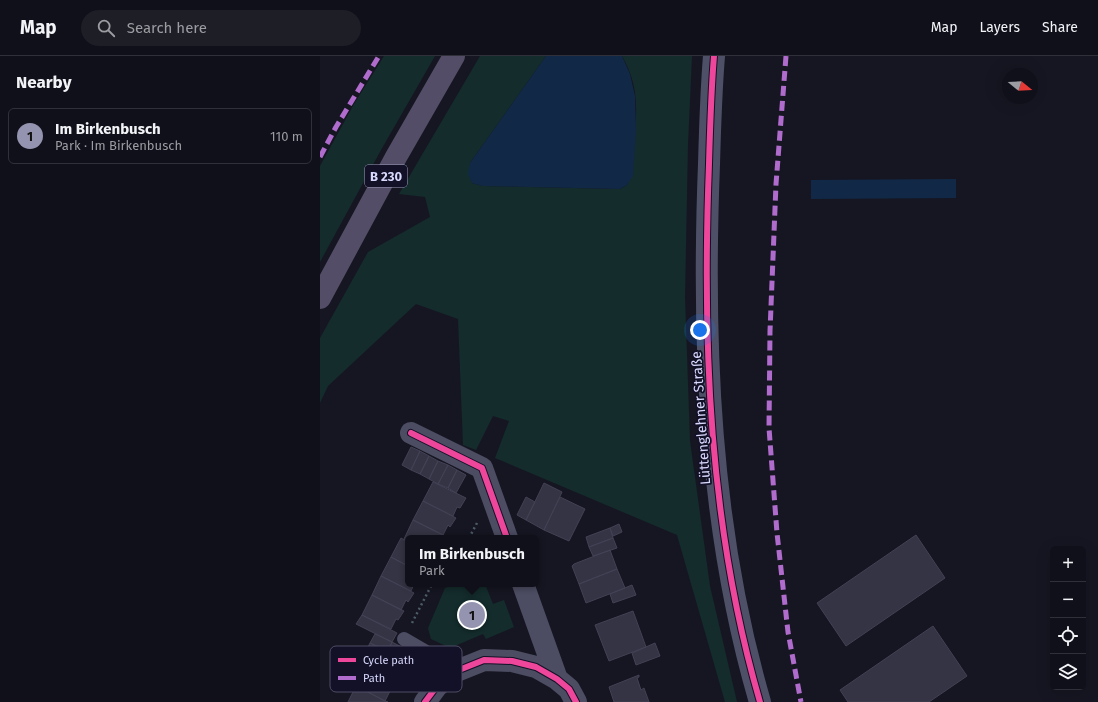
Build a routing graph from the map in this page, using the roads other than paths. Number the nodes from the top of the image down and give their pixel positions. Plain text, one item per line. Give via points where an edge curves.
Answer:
1 (454, 56) edge
2 (714, 56) edge
3 (320, 298) edge
4 (411, 433) dead end
5 (506, 535) edge
6 (524, 587) edge
7 (404, 639) road end
8 (416, 646) edge
9 (462, 669) edge
10 (557, 679) junction
11 (432, 692) edge
12 (425, 702) edge
13 (576, 702) edge
14 (760, 702) edge

1 - 3 main road, B 230
2 - 14 street, Lüttenglehner Straße via 707,199 706,289 712,428 732,585
4 - 5 street via 482,468
6 - 10 street
7 - 8 lane
9 - 10 street via 484,660 512,661 536,667
10 - 13 street via 569,689
11 - 12 street

